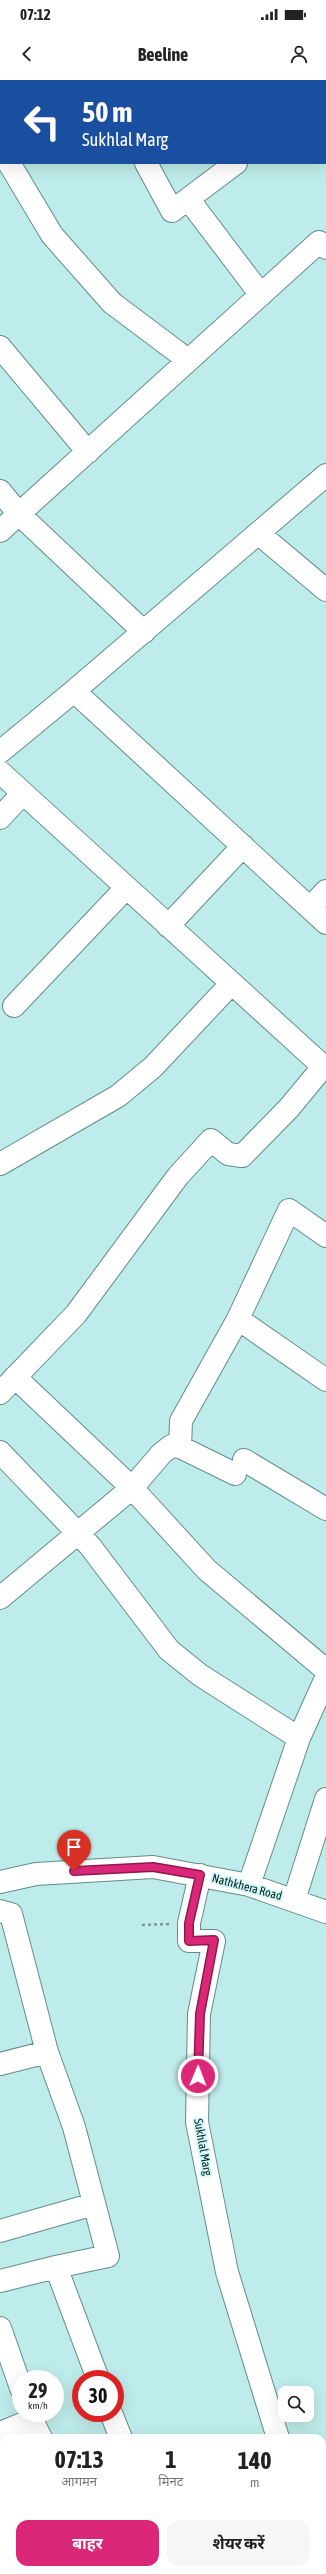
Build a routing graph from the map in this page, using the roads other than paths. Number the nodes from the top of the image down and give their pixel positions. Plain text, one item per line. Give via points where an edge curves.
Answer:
1 (10, 164) edge
2 (147, 164) edge
3 (235, 164) edge
4 (189, 200) junction
5 (326, 248) edge
6 (261, 294) junction
7 (0, 347) edge
8 (188, 360) junction
9 (88, 452) junction
10 (326, 475) edge
11 (0, 491) edge
12 (19, 514) junction
13 (0, 531) edge
14 (258, 533) junction
15 (326, 590) edge
16 (144, 632) junction
17 (74, 691) junction
18 (0, 752) edge
19 (0, 772) edge
20 (23, 793) junction
21 (0, 818) edge
22 (243, 846) junction
23 (126, 888) junction
24 (326, 891) edge
25 (318, 915) edge
26 (168, 926) junction
27 (231, 984) junction
28 (14, 1006) dead end
29 (325, 1068) edge
30 (0, 1164) edge
31 (326, 1236) edge
32 (238, 1319) junction
33 (15, 1377) junction
34 (326, 1380) edge
35 (0, 1393) edge
36 (180, 1447) junction
37 (0, 1452) edge
38 (132, 1488) junction
39 (326, 1509) edge
40 (76, 1534) junction
41 (0, 1598) edge
42 (326, 1670) edge
43 (326, 1678) edge
44 (299, 1738) junction
45 (326, 1799) edge
46 (200, 1875) junction
47 (0, 1882) edge
48 (249, 1885) junction
49 (294, 1900) junction
50 (0, 1911) edge
51 (326, 1912) edge
52 (47, 2052) junction
53 (0, 2064) edge
54 (94, 2204) junction
55 (0, 2231) edge
56 (56, 2267) junction
57 (0, 2281) edge
58 (0, 2328) edge
59 (15, 2370) edge
60 (95, 2370) edge
61 (115, 2422) edge
62 (34, 2424) edge
63 (0, 2433) edge
64 (119, 2434) edge
65 (277, 2434) edge

1 - 8 street via 52,236 112,303
2 - 4 street via 172,211
3 - 4 street
4 - 6 street
5 - 6 street via 319,242
6 - 8 street
7 - 9 street
8 - 9 street
9 - 12 street
10 - 14 street
11 - 12 street
12 - 13 street
12 - 16 street
14 - 15 street
14 - 16 street
16 - 17 street
17 - 18 street
17 - 22 street
19 - 20 street
20 - 21 street
20 - 23 street
22 - 25 street
22 - 26 street
23 - 26 street
23 - 28 street
24 - 25 street
26 - 27 street
27 - 29 street
27 - 30 street via 153,1067 118,1096
29 - 33 street via 242,1156 228,1154 211,1140 178,1176 76,1314
31 - 32 street via 289,1210
32 - 34 street
32 - 36 street via 181,1422
33 - 35 street
33 - 38 street
36 - 38 street via 171,1446 161,1454
36 - 39 street via 239,1467
37 - 40 street
38 - 40 street
38 - 42 street via 207,1570
40 - 41 street
40 - 44 street via 90,1546 169,1650 200,1675
43 - 44 street
44 - 48 street
45 - 49 street
46 - 47 street, Nathkhera Road via 153,1867 36,1874
46 - 48 street, Nathkhera Road
46 - 65 street, Sukhlal Marg via 189,1923 189,1941 214,1940 200,2014 197,2122 227,2272
48 - 49 street, Nathkhera Road
49 - 51 street, Nathkhera Road
50 - 52 street via 10,1914
52 - 53 street
52 - 54 street via 74,2127
54 - 55 street
54 - 56 street via 108,2256
56 - 57 street
56 - 60 street
58 - 59 street
61 - 64 street
62 - 63 street

